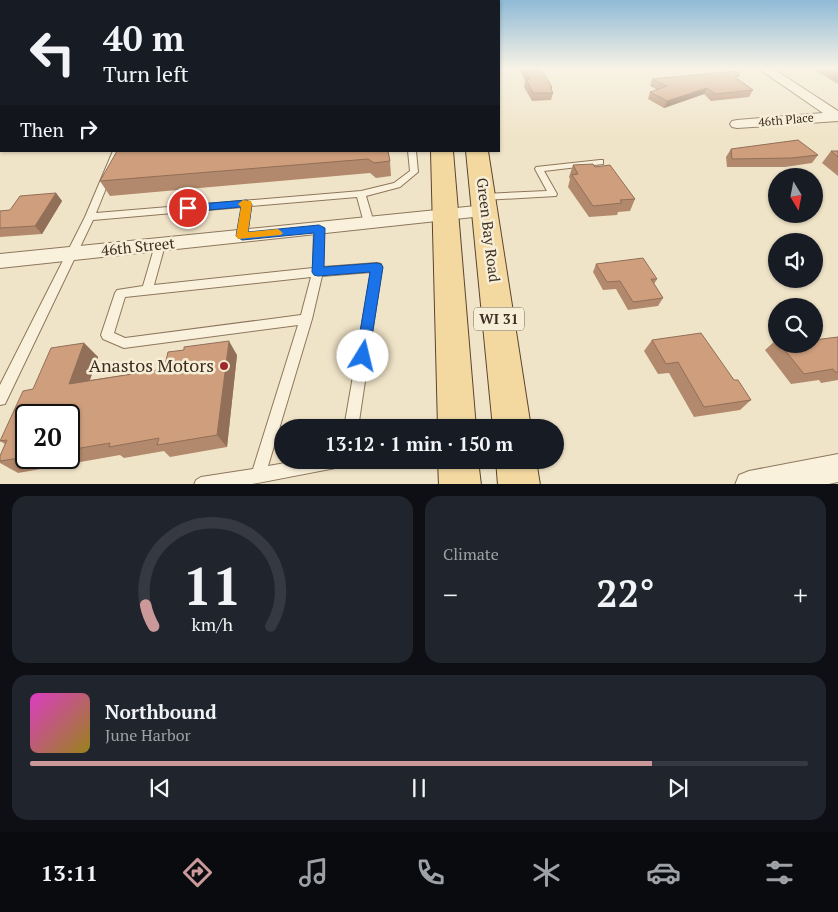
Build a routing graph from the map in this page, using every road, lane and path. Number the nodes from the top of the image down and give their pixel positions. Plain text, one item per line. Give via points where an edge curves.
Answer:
1 (799, 92) edge
2 (837, 117) edge
3 (737, 124) dead end
4 (117, 152) edge
5 (412, 152) edge
6 (442, 152) edge
7 (477, 152) edge
8 (600, 162) dead end
9 (361, 194) junction
10 (247, 204) junction
11 (485, 204) junction
12 (444, 216) junction
13 (90, 217) junction
14 (369, 223) junction
15 (319, 228) junction
16 (242, 236) junction
17 (160, 245) junction
18 (73, 254) junction
19 (0, 261) edge
20 (318, 272) junction
21 (147, 290) junction
22 (306, 319) junction
23 (0, 399) edge
24 (352, 419) edge
25 (456, 419) edge
26 (511, 419) edge
27 (838, 468) edge
28 (293, 469) edge
29 (459, 469) edge
30 (517, 469) edge
31 (258, 475) junction
32 (201, 484) edge
33 (460, 484) edge
34 (519, 484) edge
35 (749, 484) edge

1 - 2 street
2 - 3 street, 46th Place
4 - 13 lane
5 - 9 lane via 414,172 397,185
6 - 12 main road
7 - 11 main road, Green Bay Road / WI 31
8 - 11 lane via 539,169 552,194
9 - 10 lane
9 - 14 lane
10 - 13 lane
10 - 16 lane
11 - 12 street, 46th Street
11 - 26 main road, Green Bay Road / WI 31
12 - 14 street, 46th Street
12 - 25 main road
13 - 18 lane
14 - 15 street, 46th Street
15 - 16 street, 46th Street
15 - 20 lane
16 - 17 street, 46th Street
17 - 18 street, 46th Street
17 - 21 lane
18 - 19 street, 46th Street
18 - 23 lane
20 - 21 lane
20 - 22 lane
20 - 24 lane via 377,267
21 - 22 lane via 121,293 107,335 124,343
22 - 31 lane
27 - 35 street
28 - 31 lane
29 - 33 main road
30 - 34 main road
31 - 32 lane

